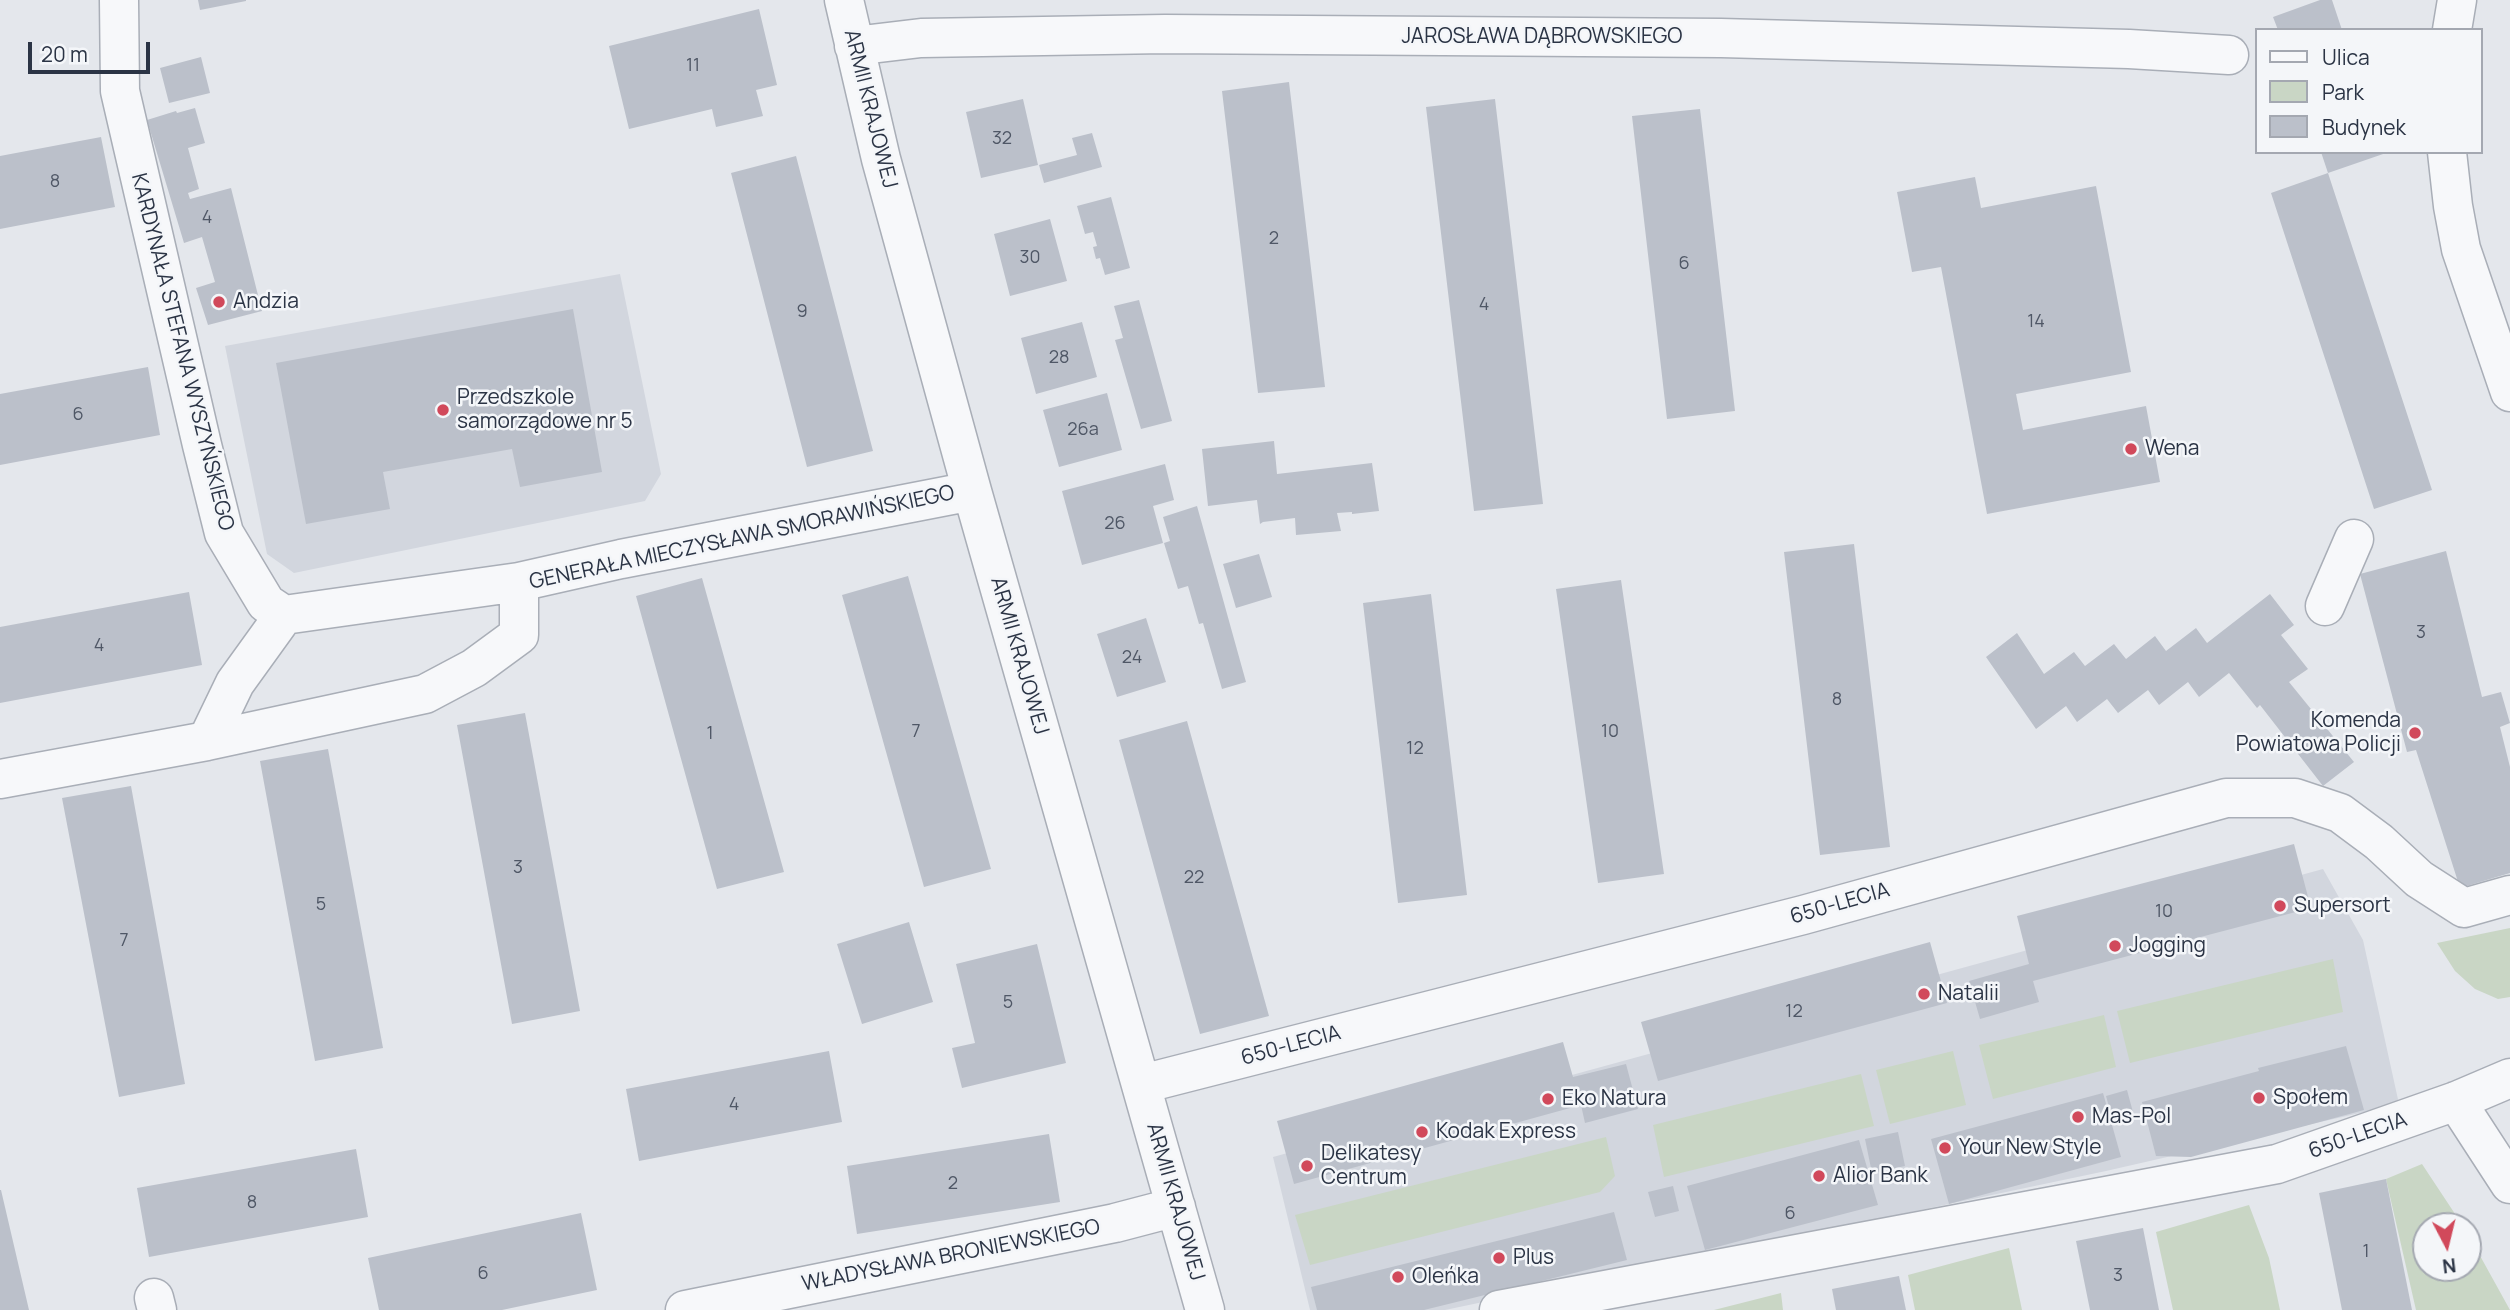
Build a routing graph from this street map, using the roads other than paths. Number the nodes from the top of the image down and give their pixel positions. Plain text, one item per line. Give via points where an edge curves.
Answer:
1 (119, 0) edge
2 (844, 0) edge
3 (2457, 0) edge
4 (2452, 28) edge
5 (854, 46) junction
6 (2229, 55) dead end
7 (2448, 154) edge
8 (2510, 392) edge
9 (972, 491) junction
10 (2354, 539) dead end
11 (519, 582) junction
12 (2325, 606) dead end
13 (284, 615) junction
14 (207, 740) junction
15 (0, 779) edge
16 (2510, 895) edge
17 (2510, 1078) edge
18 (1142, 1084) junction
19 (2456, 1101) junction
20 (2510, 1185) edge
21 (1176, 1206) junction
22 (685, 1310) edge
23 (1205, 1310) edge
24 (1499, 1310) edge

1 - 13 street, KARDYNAŁA STEFANA WYSZYŃSKIEGO via 120,91 224,533 266,603
2 - 5 street, ARMII KRAJOWEJ
3 - 4 street
5 - 6 street, JAROSŁAWA DĄBROWSKIEGO via 921,38 1165,34 1679,37 2129,48
5 - 9 street, ARMII KRAJOWEJ
7 - 8 street via 2461,249
9 - 11 street, GENERAŁA MIECZYSŁAWA SMORAWIŃSKIEGO
9 - 18 street, ARMII KRAJOWEJ
10 - 12 street
11 - 13 street
11 - 14 street, GENERAŁA MIECZYSŁAWA SMORAWIŃSKIEGO via 519,635 474,668 425,694
13 - 14 street via 235,684
14 - 15 street, GENERAŁA MIECZYSŁAWA SMORAWIŃSKIEGO
16 - 18 street, 650-LECIA via 2464,908 2419,879 2340,813 2295,798 2226,798 1803,915
17 - 19 street, 650-LECIA
18 - 21 street, ARMII KRAJOWEJ
19 - 20 street
19 - 24 street, 650-LECIA via 2277,1164
21 - 22 street, WŁADYSŁAWA BRONIEWSKIEGO via 1115,1223
21 - 23 street, ARMII KRAJOWEJ

